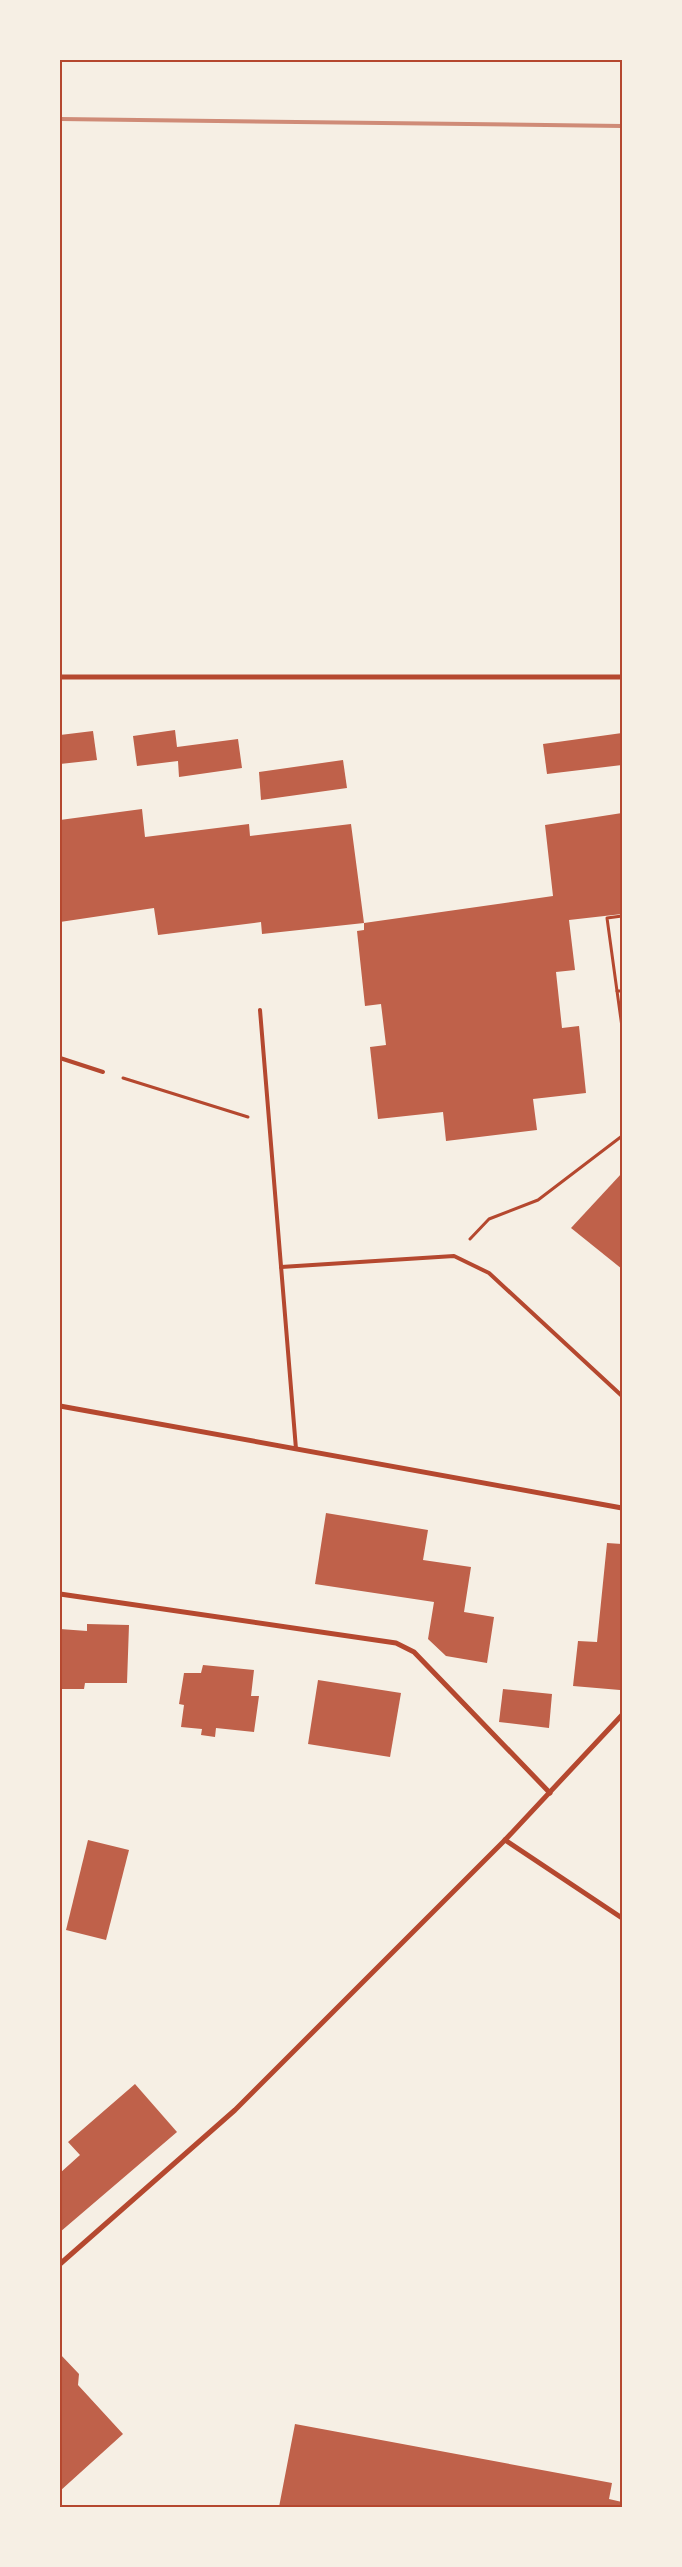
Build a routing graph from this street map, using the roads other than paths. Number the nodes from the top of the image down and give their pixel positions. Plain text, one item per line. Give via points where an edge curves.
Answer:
1 (60, 677) edge
2 (622, 678) edge
3 (260, 1010) dead end
4 (60, 1058) edge
5 (103, 1072) road end
6 (281, 1267) junction
7 (622, 1396) edge
8 (60, 1406) edge
9 (296, 1449) junction
10 (622, 1508) edge
11 (60, 1594) edge
12 (622, 1715) edge
13 (550, 1793) junction
14 (505, 1840) junction
15 (622, 1918) edge
16 (60, 2264) edge

1 - 2 street
3 - 6 lane
4 - 5 lane
6 - 7 lane via 454,1256 489,1273
6 - 9 lane
8 - 9 street
9 - 10 street
11 - 13 street via 396,1642 414,1652
12 - 13 street
13 - 14 street
14 - 15 street
14 - 16 street via 235,2110

